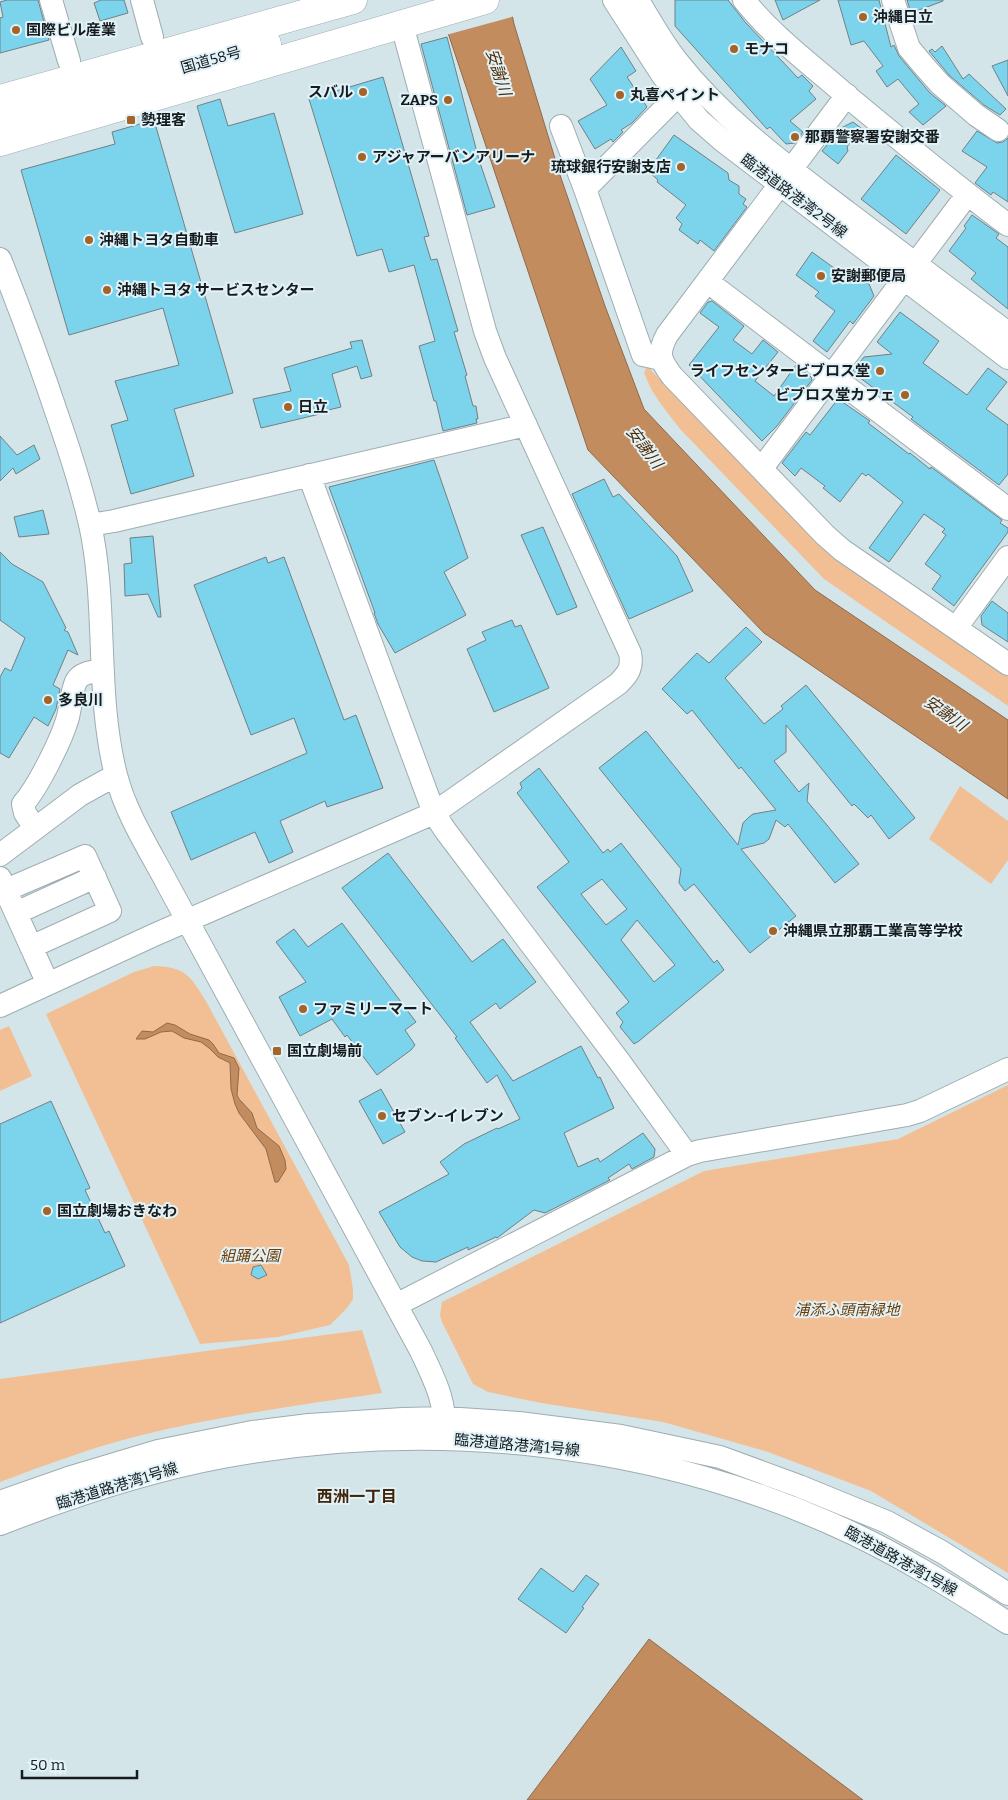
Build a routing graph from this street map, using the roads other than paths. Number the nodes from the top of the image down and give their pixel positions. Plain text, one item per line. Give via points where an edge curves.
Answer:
1 (51, 0) edge
2 (142, 0) edge
3 (287, 0) edge
4 (353, 0) edge
5 (485, 0) edge
6 (614, 0) edge
7 (638, 0) edge
8 (744, 0) edge
9 (893, 0) edge
10 (429, 7) edge
11 (402, 25) junction
12 (152, 37) junction
13 (69, 61) junction
14 (0, 81) edge
15 (678, 95) junction
16 (847, 95) junction
17 (0, 100) edge
18 (0, 120) edge
19 (560, 126) dead end
20 (998, 130) dead end
21 (0, 142) edge
22 (785, 178) junction
23 (584, 189) junction
24 (967, 195) junction
25 (1008, 225) edge
26 (0, 259) edge
27 (909, 271) junction
28 (708, 282) junction
29 (1008, 334) edge
30 (1008, 358) edge
31 (661, 359) junction
32 (831, 376) junction
33 (526, 425) junction
34 (762, 468) junction
35 (309, 475) junction
36 (1008, 509) edge
37 (90, 525) junction
38 (1008, 557) edge
39 (956, 628) junction
40 (1008, 664) edge
41 (102, 670) junction
42 (116, 775) junction
43 (434, 813) junction
44 (35, 828) junction
45 (0, 855) edge
46 (95, 877) junction
47 (3, 884) edge
48 (16, 913) junction
49 (187, 921) junction
50 (31, 947) junction
51 (48, 984) junction
52 (0, 1006) edge
53 (1008, 1069) edge
54 (687, 1155) junction
55 (396, 1305) junction
56 (445, 1428) junction
57 (0, 1502) edge
58 (0, 1524) edge
59 (1008, 1594) edge
60 (1008, 1623) edge

1 - 13 street
2 - 12 street
3 - 12 highway
4 - 17 highway, 国道58号
5 - 10 highway
6 - 15 street, 臨港道路港湾2号線
7 - 22 street, 臨港道路港湾2号線 via 662,41 691,78
8 - 16 street via 769,29
9 - 20 street via 909,48 940,84
10 - 11 highway
10 - 18 highway, 国道58号
11 - 21 highway
11 - 33 street via 485,330
12 - 13 highway
13 - 14 highway
15 - 22 street, 臨港道路港湾2号線 via 723,141
15 - 23 street
16 - 22 street
16 - 24 street
19 - 23 street
22 - 27 street, 臨港道路港湾2号線
22 - 28 street
23 - 31 street via 643,354
24 - 25 street
24 - 27 street
26 - 37 street via 36,351 77,474
27 - 29 street, 臨港道路港湾2号線
27 - 30 street, 臨港道路港湾2号線
27 - 32 street
28 - 31 street via 667,335 662,344
28 - 32 street
31 - 34 street via 672,376
32 - 34 street
32 - 36 street
33 - 35 street
33 - 43 street via 632,662 628,674 618,684
34 - 39 street via 842,550
35 - 37 street
35 - 43 street
37 - 41 street via 98,590
38 - 39 street
39 - 40 street
41 - 42 street via 109,742
41 - 44 street via 84,674 76,680 67,720 46,766 23,804
42 - 44 street via 80,795
42 - 49 street via 127,808
43 - 49 street
43 - 54 street
44 - 45 street
46 - 47 street via 85,856
46 - 48 street
46 - 50 street via 110,911
47 - 48 street
48 - 50 street
49 - 51 street
49 - 55 street
50 - 51 street
51 - 52 street
53 - 54 street via 920,1111 900,1117
54 - 55 street
55 - 56 street via 435,1379
56 - 57 street, 臨港道路港湾1号線 via 391,1420 252,1432 158,1451
56 - 58 street, 臨港道路港湾1号線 via 223,1457 155,1472
56 - 59 street, 臨港道路港湾1号線 via 519,1423 621,1436 720,1457 888,1522
56 - 60 street, 臨港道路港湾1号線 via 496,1441 557,1447 643,1462 749,1491 876,1545 930,1574

